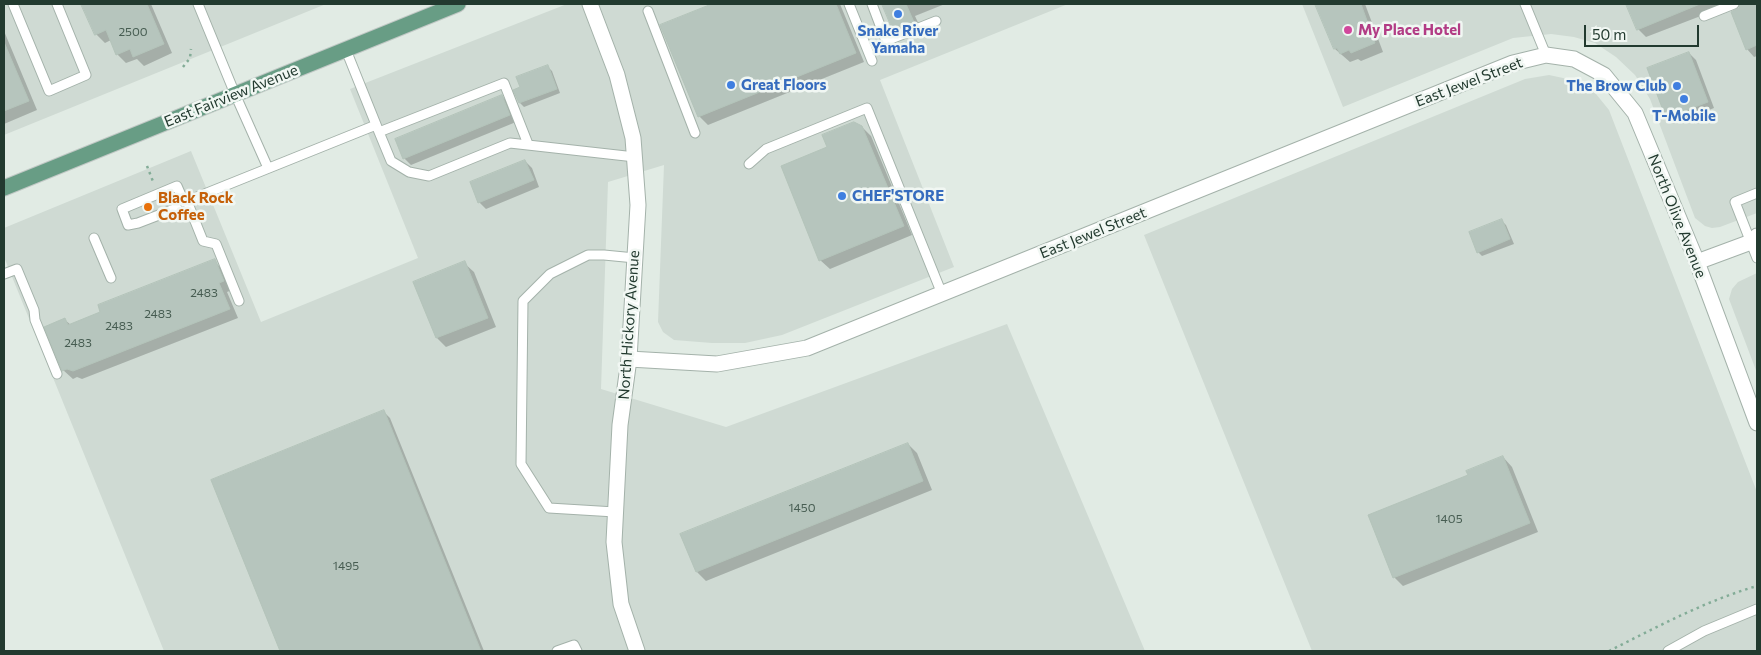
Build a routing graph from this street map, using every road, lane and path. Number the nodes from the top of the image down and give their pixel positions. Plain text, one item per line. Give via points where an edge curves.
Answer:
1 (13, 4) edge
2 (57, 4) edge
3 (198, 4) edge
4 (458, 4) edge
5 (590, 4) edge
6 (849, 4) edge
7 (872, 4) edge
8 (1525, 4) edge
9 (1734, 4) edge
10 (648, 11) dead end
11 (1704, 16) dead end
12 (936, 21) dead end
13 (192, 49) dead end
14 (346, 50) junction
15 (1546, 55) junction
16 (872, 61) dead end
17 (183, 67) dead end
18 (235, 94) junction
19 (378, 129) junction
20 (695, 133) dead end
21 (528, 144) junction
22 (635, 157) junction
23 (749, 164) dead end
24 (268, 168) junction
25 (4, 188) edge
26 (1757, 193) edge
27 (181, 205) joint
28 (94, 238) dead end
29 (1755, 241) edge
30 (634, 258) junction
31 (1757, 258) edge
32 (1697, 262) junction
33 (4, 274) edge
34 (111, 278) dead end
35 (942, 294) junction
36 (239, 301) dead end
37 (629, 359) junction
38 (57, 374) dead end
39 (1753, 398) edge
40 (1757, 422) edge
41 (615, 512) junction
42 (1757, 586) edge
43 (1757, 609) edge
44 (558, 651) edge
45 (577, 651) edge
46 (637, 651) edge
47 (1608, 651) edge
48 (1668, 651) edge

1 - 2 lane via 49,91 86,75
3 - 18 lane
4 - 14 main road, East Fairview Avenue
5 - 22 street, North Hickory Avenue via 618,75 634,138
6 - 16 lane
7 - 12 lane via 886,41
8 - 15 lane
9 - 11 lane
10 - 20 lane
13 - 17 path
14 - 18 main road, East Fairview Avenue
14 - 19 lane
15 - 32 street, North Olive Avenue via 1574,59 1604,75 1635,113
15 - 35 street, East Jewel Street via 1513,63
18 - 24 lane
18 - 25 main road, East Fairview Avenue
19 - 21 lane via 391,162 408,172 429,176 510,143
19 - 21 lane via 504,83
19 - 24 lane
21 - 22 lane
22 - 30 street, North Hickory Avenue via 638,204
23 - 35 lane via 766,149 867,108
24 - 36 lane via 187,201 204,241 216,244
26 - 29 lane via 1735,202
27 - 27 lane via 177,186 122,209 128,224
28 - 34 lane
29 - 31 lane
29 - 32 street
30 - 37 street, North Hickory Avenue
30 - 41 lane via 588,255 550,274 522,302 521,464 549,508
32 - 39 street, North Olive Avenue
33 - 38 lane via 17,269
35 - 37 street, East Jewel Street via 807,348 717,364
37 - 41 street, North Hickory Avenue via 620,426
39 - 40 street, North Olive Avenue
41 - 46 street, North Hickory Avenue via 614,542 621,604
42 - 47 path via 1723,597
43 - 48 lane via 1704,631
44 - 45 lane via 574,645

